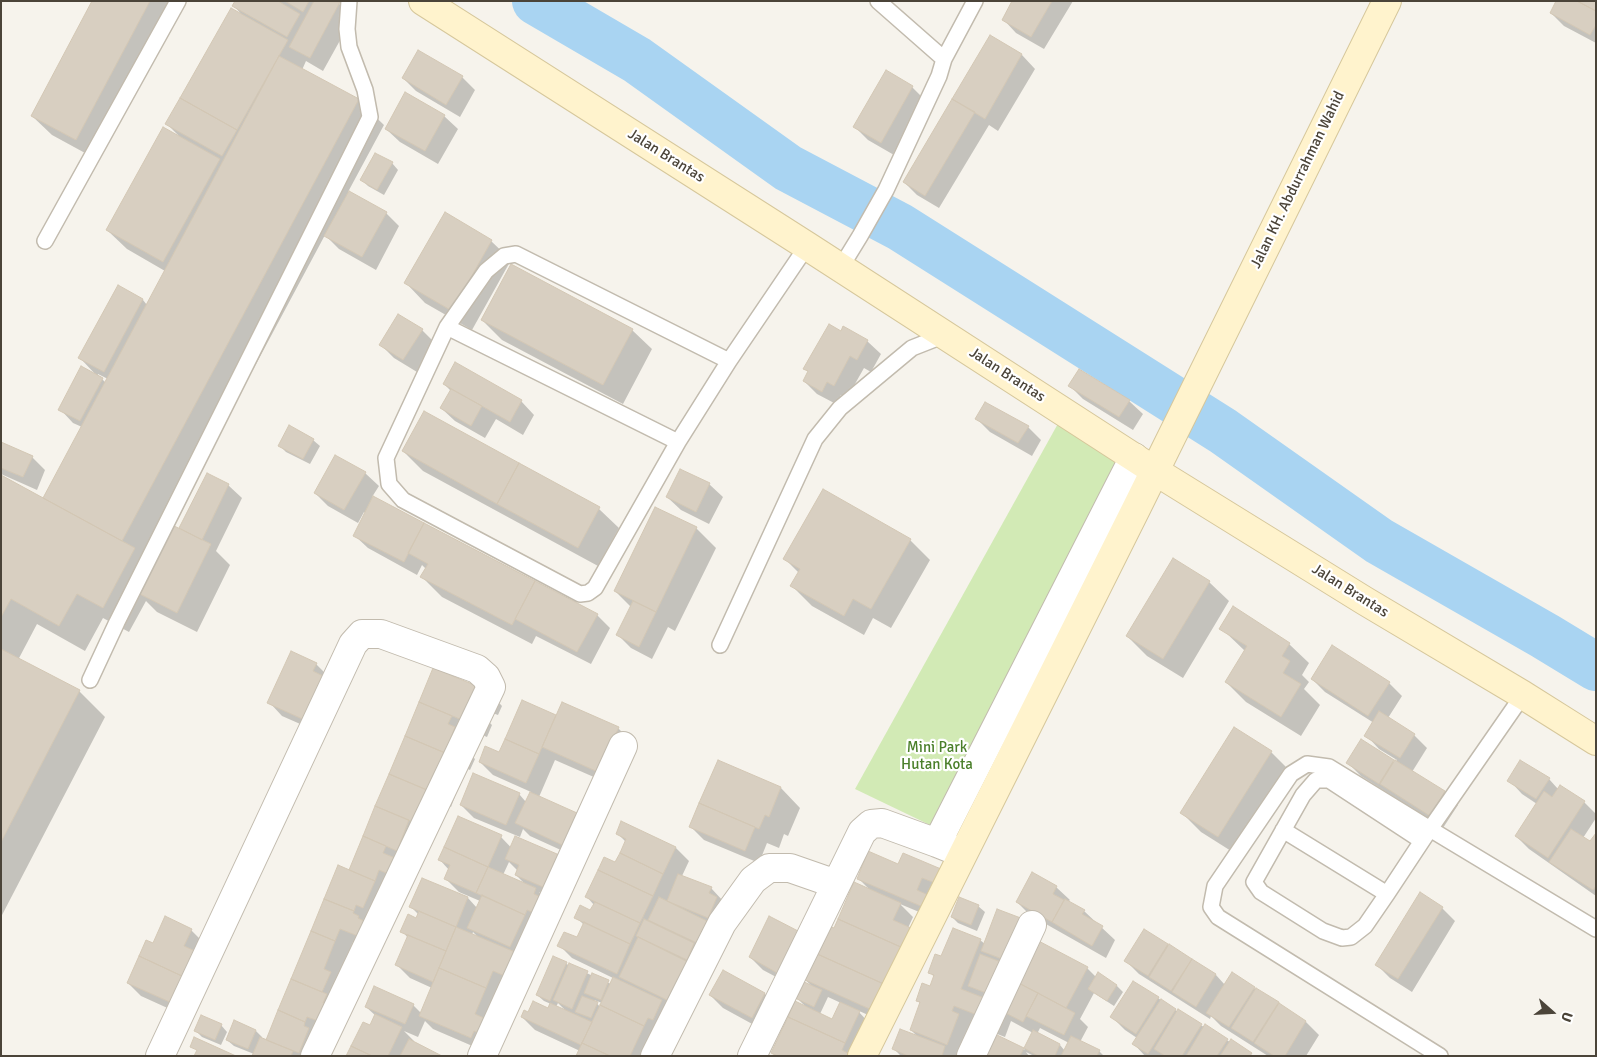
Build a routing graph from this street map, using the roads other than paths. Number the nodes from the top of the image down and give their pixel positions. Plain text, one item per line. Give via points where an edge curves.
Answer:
1 (178, 1) edge
2 (349, 1) edge
3 (423, 1) edge
4 (878, 1) edge
5 (975, 1) edge
6 (1386, 1) edge
7 (944, 59) junction
8 (45, 241) dead end
9 (807, 246) junction
10 (841, 267) junction
11 (446, 327) junction
12 (945, 335) junction
13 (729, 361) junction
14 (678, 442) junction
15 (1145, 464) junction
16 (720, 645) dead end
17 (90, 680) dead end
18 (1523, 695) junction
19 (1596, 741) edge
20 (623, 746) dead end
21 (1363, 796) junction
22 (1283, 830) junction
23 (1426, 835) junction
24 (937, 843) junction
25 (962, 853) junction
26 (836, 884) junction
27 (1387, 894) junction
28 (1032, 925) dead end
29 (1596, 929) edge
30 (160, 1056) edge
31 (315, 1056) edge
32 (482, 1056) edge
33 (655, 1056) edge
34 (752, 1056) edge
35 (862, 1056) edge
36 (971, 1056) edge
37 (1440, 1056) edge

1 - 8 lane
2 - 17 lane via 349,48 365,90 370,117
3 - 9 main road, Jalan Brantas
4 - 7 lane
5 - 7 lane
6 - 15 main road, Jalan KH. Abdurrahman Wahid via 1169,443
7 - 10 lane via 886,190
9 - 10 main road, Jalan Brantas
9 - 13 lane
10 - 12 main road, Jalan Brantas
11 - 13 lane via 486,271 504,256 516,254
11 - 14 lane
11 - 14 lane via 386,458 389,484 404,500 580,594 588,594 595,588
12 - 15 main road, Jalan Brantas
12 - 16 lane via 912,348 840,408 815,439
13 - 14 lane
15 - 18 main road, Jalan Brantas
15 - 24 street
15 - 25 main road, Jalan KH. Abdurrahman Wahid
18 - 19 main road, Jalan Brantas
18 - 23 lane
20 - 32 street
21 - 22 lane via 1329,780 1316,780 1303,795
21 - 23 lane
21 - 37 lane via 1329,767 1307,764 1291,774 1215,886 1212,907 1218,917
22 - 27 lane
22 - 27 lane via 1254,882 1261,892 1323,931 1342,938 1351,937 1365,926
23 - 27 lane
23 - 29 lane
24 - 25 street
24 - 26 street via 882,823 871,824 862,832
25 - 35 main road, Jalan KH. Abdurrahman Wahid
26 - 33 street via 790,868 769,868 753,880 722,923
26 - 34 street
28 - 36 street
30 - 31 street via 354,644 362,634 381,634 477,669 491,687

